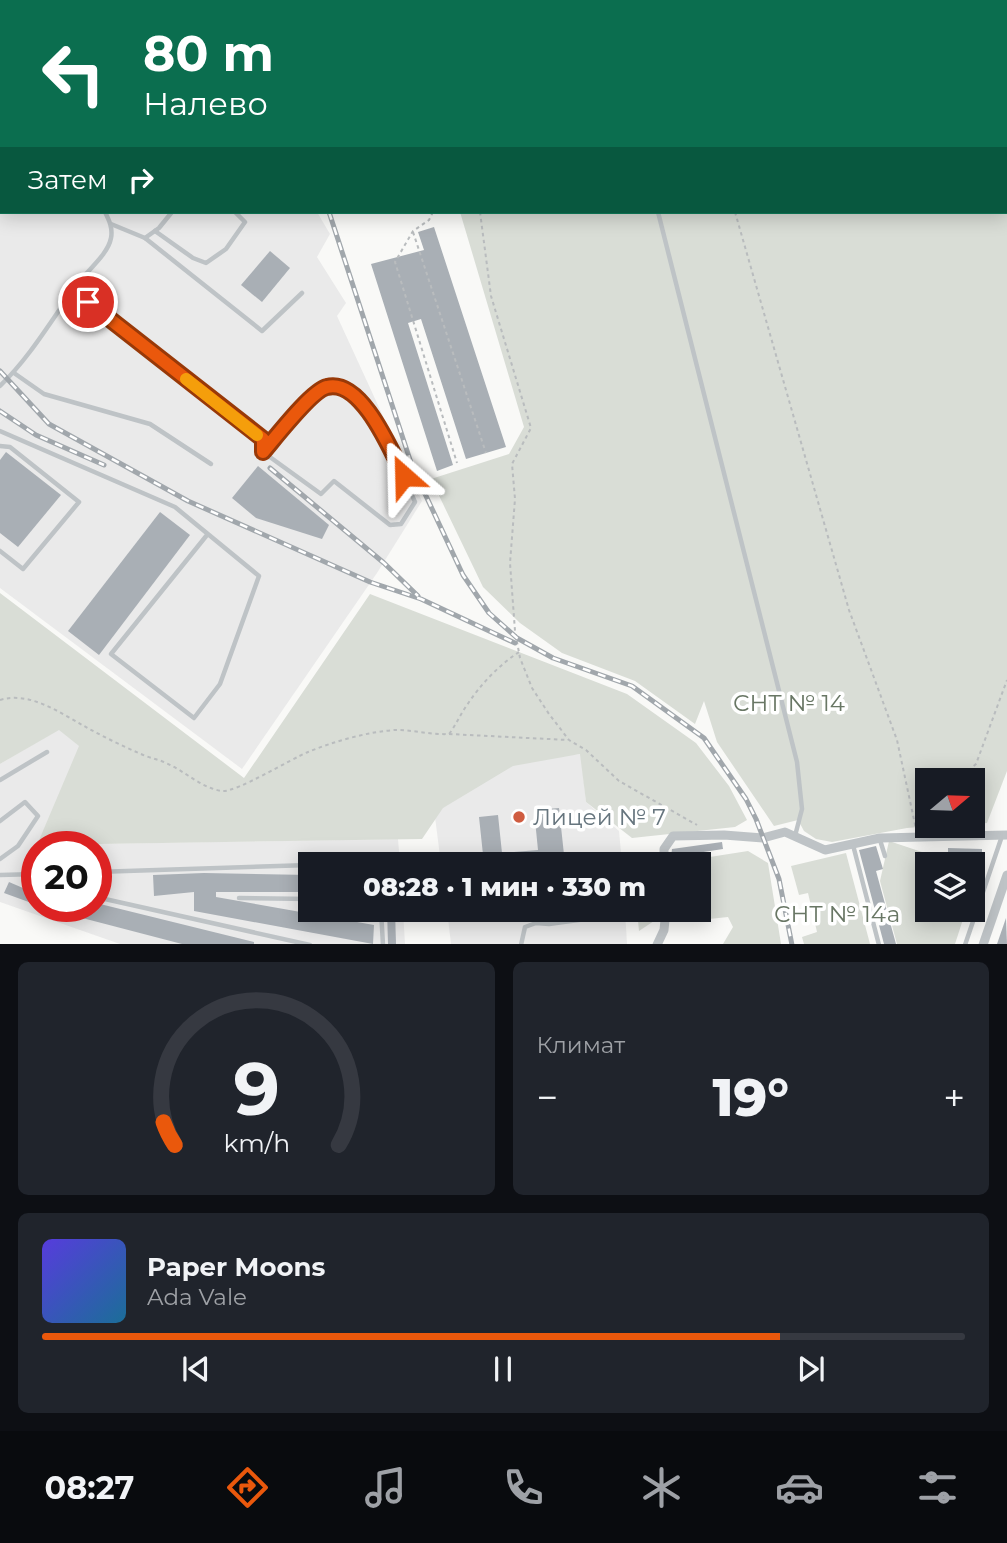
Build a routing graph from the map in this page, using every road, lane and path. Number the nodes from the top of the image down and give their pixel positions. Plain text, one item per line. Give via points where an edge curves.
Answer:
1 (106, 214) edge
2 (170, 214) edge
3 (237, 214) edge
4 (432, 214) edge
5 (480, 214) edge
6 (659, 214) edge
7 (736, 214) edge
8 (111, 224) junction
9 (155, 231) junction
10 (413, 231) junction
11 (145, 238) junction
12 (74, 290) junction
13 (302, 293) dead end
14 (14, 373) junction
15 (0, 386) edge
16 (0, 431) edge
17 (0, 446) edge
18 (263, 452) junction
19 (486, 453) dead end
20 (457, 463) dead end
21 (211, 464) dead end
22 (207, 535) junction
23 (0, 551) edge
24 (519, 652) junction
25 (1007, 680) edge
26 (0, 700) edge
27 (449, 734) junction
28 (569, 740) junction
29 (47, 752) dead end
30 (972, 768) edge
31 (0, 780) edge
32 (0, 821) edge
33 (915, 823) edge
34 (714, 836) junction
35 (795, 836) junction
36 (985, 836) edge
37 (1004, 836) edge
38 (915, 837) edge
39 (880, 838) junction
40 (853, 845) junction
41 (664, 852) edge
42 (884, 856) dead end
43 (0, 859) edge
44 (298, 865) edge
45 (112, 871) edge
46 (21, 874) edge
47 (0, 875) edge
48 (1007, 875) edge
49 (239, 898) dead end
50 (298, 899) edge
51 (112, 901) edge
52 (382, 922) edge
53 (564, 922) edge
54 (666, 922) edge
55 (310, 944) edge
56 (383, 944) edge
57 (521, 944) edge
58 (657, 944) edge
59 (879, 944) edge
60 (965, 944) edge
61 (983, 944) edge

1 - 8 lane
2 - 9 lane
3 - 9 lane via 245,222 226,249 206,263
4 - 10 path
5 - 24 path via 491,296 531,428 512,464 515,499 510,563
6 - 35 lane via 797,762 802,809
7 - 33 path via 849,610 897,740
8 - 11 lane
8 - 12 lane via 108,246
9 - 11 lane
10 - 19 path
10 - 20 path via 395,262
11 - 13 lane via 262,331
12 - 14 lane
12 - 18 lane via 263,439
14 - 15 lane
14 - 21 lane via 44,394 150,424
16 - 22 lane via 175,507
17 - 23 lane via 10,447 79,502 23,569
18 - 18 lane via 321,494 334,481 390,525 401,524 415,502 380,426 343,388 327,386 313,395
22 - 22 lane via 259,576 220,684 194,718 111,654
24 - 27 path via 472,697
24 - 28 path via 533,688
25 - 30 path
26 - 27 path via 10,697 37,702 63,712 225,792 310,751 373,733
27 - 28 path
28 - 34 path via 619,781
29 - 31 lane
32 - 43 lane via 25,802 38,816 19,846
34 - 35 street via 763,838 785,832
34 - 41 street via 673,836
35 - 40 street via 825,850
36 - 37 street
37 - 60 lane
38 - 39 street
39 - 40 street
39 - 42 lane
40 - 59 lane
44 - 45 lane
46 - 47 lane
48 - 61 street
49 - 50 lane
51 - 55 lane
52 - 56 lane
53 - 57 lane via 525,927
54 - 58 street

